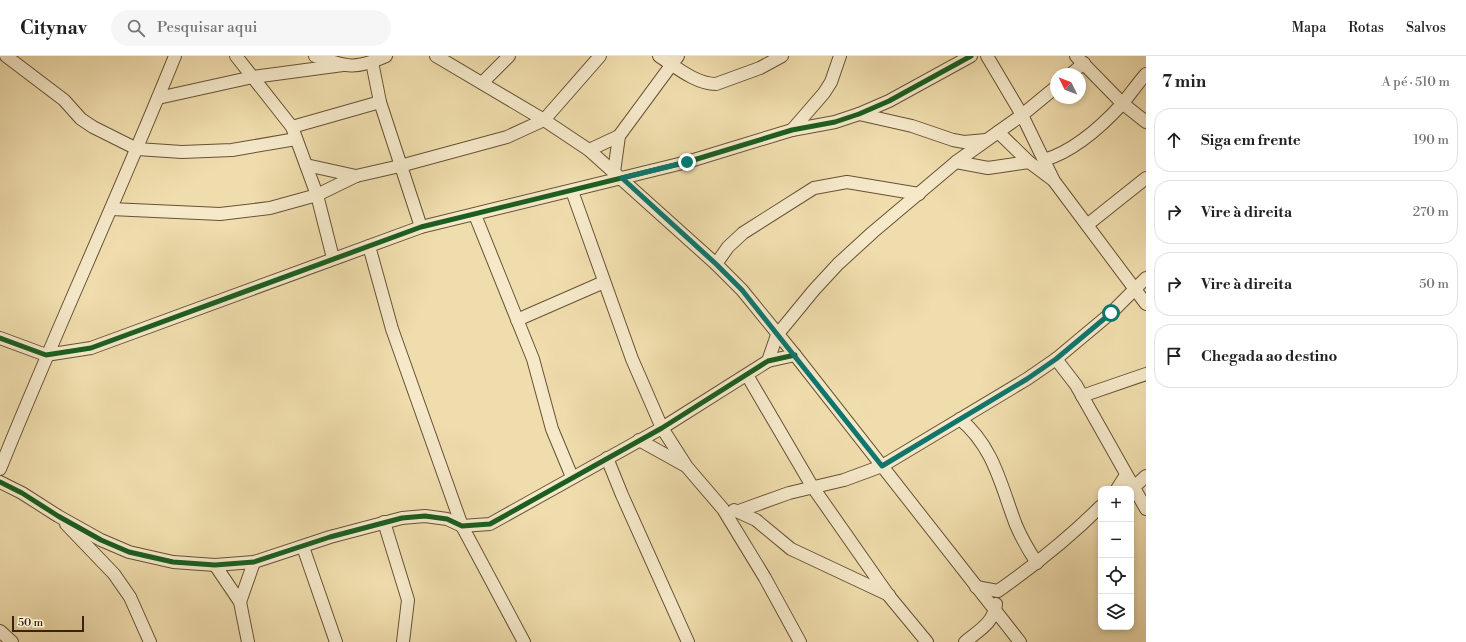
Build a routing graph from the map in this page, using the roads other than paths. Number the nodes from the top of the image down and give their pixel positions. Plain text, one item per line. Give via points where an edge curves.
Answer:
1 (6, 56) edge
2 (175, 56) edge
3 (236, 56) edge
4 (316, 56) edge
5 (386, 56) edge
6 (436, 56) edge
7 (509, 56) edge
8 (600, 56) edge
9 (660, 56) edge
10 (782, 56) edge
11 (840, 56) edge
12 (971, 56) edge
13 (987, 56) edge
14 (675, 60) edge
15 (1080, 60) edge
16 (372, 62) junction
17 (343, 65) junction
18 (685, 72) junction
19 (665, 74) junction
20 (1146, 74) edge
21 (253, 77) junction
22 (482, 83) junction
23 (1050, 91) edge
24 (158, 98) junction
25 (380, 102) junction
26 (1122, 103) junction
27 (859, 114) junction
28 (1022, 115) junction
29 (544, 120) junction
30 (1146, 122) edge
31 (292, 127) junction
32 (792, 130) junction
33 (143, 132) junction
34 (998, 132) junction
35 (619, 136) junction
36 (296, 139) junction
37 (988, 139) junction
38 (121, 140) junction
39 (137, 148) junction
40 (589, 150) junction
41 (1044, 160) junction
42 (956, 162) junction
43 (1029, 162) junction
44 (306, 165) junction
45 (400, 166) junction
46 (618, 175) junction
47 (356, 176) junction
48 (1146, 178) edge
49 (1054, 181) junction
50 (572, 191) junction
51 (919, 194) junction
52 (317, 195) junction
53 (111, 209) junction
54 (475, 215) junction
55 (1087, 225) junction
56 (421, 227) junction
57 (369, 246) junction
58 (333, 258) junction
59 (716, 264) junction
60 (1146, 278) edge
61 (604, 282) junction
62 (1135, 289) junction
63 (1146, 304) edge
64 (517, 320) junction
65 (777, 335) junction
66 (0, 338) edge
67 (46, 355) junction
68 (795, 355) junction
69 (1056, 359) junction
70 (768, 361) junction
71 (1146, 374) edge
72 (747, 375) junction
73 (1082, 396) junction
74 (960, 419) junction
75 (662, 428) junction
76 (639, 440) junction
77 (607, 458) junction
78 (882, 466) junction
79 (687, 467) junction
80 (0, 469) edge
81 (1126, 475) junction
82 (1146, 476) edge
83 (572, 477) junction
84 (0, 482) edge
85 (812, 486) junction
86 (1119, 486) edge
87 (1133, 486) edge
88 (1134, 487) joint
89 (723, 509) junction
90 (1098, 509) edge
91 (1146, 509) edge
92 (739, 511) junction
93 (58, 516) junction
94 (384, 522) junction
95 (462, 526) junction
96 (303, 546) junction
97 (254, 562) junction
98 (1037, 563) junction
99 (215, 565) junction
100 (976, 587) junction
101 (998, 591) junction
102 (889, 596) junction
103 (240, 602) junction
104 (996, 611) junction
105 (0, 631) edge
106 (12, 642) edge
107 (150, 642) edge
108 (248, 642) edge
109 (336, 642) edge
110 (403, 642) edge
111 (524, 642) edge
112 (688, 642) edge
113 (800, 642) edge
114 (927, 642) edge
115 (965, 642) edge
116 (1020, 642) edge

1 - 38 street via 64,100 87,123
2 - 24 street
3 - 21 street
4 - 17 street
5 - 16 street
6 - 22 street
7 - 22 street
8 - 29 street
9 - 14 street
10 - 18 street via 760,68 716,84 710,84
11 - 32 street via 831,82 824,93
12 - 27 street via 889,101
13 - 28 street
14 - 18 street
14 - 19 street
15 - 26 street
16 - 17 street via 361,66
16 - 25 street
17 - 21 street
18 - 19 street
19 - 35 street
20 - 26 street
21 - 24 street
21 - 31 street
22 - 29 street
23 - 28 street
24 - 33 street
25 - 31 street
25 - 45 street
26 - 30 street
26 - 41 street via 1084,139 1059,156
27 - 32 street via 835,122
27 - 37 street via 912,126 953,140 964,142
28 - 34 street
28 - 41 street
29 - 40 street
29 - 45 street via 507,137
31 - 36 street
32 - 46 street via 687,162
33 - 38 street
33 - 39 street
34 - 37 street
34 - 43 street
35 - 40 street
35 - 46 street
36 - 39 street via 232,150 182,152
36 - 44 street
37 - 42 street
38 - 39 street
39 - 53 street
40 - 46 street
41 - 49 street
42 - 43 street via 988,168
42 - 51 street
43 - 49 street
44 - 47 street
44 - 52 street
45 - 47 street
45 - 56 street
46 - 50 street
46 - 59 street
47 - 52 street
48 - 55 street
49 - 55 street
50 - 54 street
50 - 61 street
51 - 59 street via 847,182 814,188 743,233 728,247
51 - 65 street via 838,264
52 - 53 street via 270,208 220,214
52 - 58 street
53 - 67 street
54 - 56 street
54 - 64 street
55 - 62 street
56 - 57 street
57 - 58 street
57 - 95 street via 392,329
58 - 67 street via 92,348
59 - 65 street via 742,290
60 - 62 street
61 - 64 street
61 - 75 street via 632,358
62 - 63 street
62 - 69 street via 1111,313
64 - 83 street via 533,359 552,429
65 - 68 street
65 - 70 street
66 - 67 street
67 - 80 street
68 - 70 street
68 - 78 street
69 - 73 street
69 - 74 street
70 - 72 street
71 - 73 street
72 - 75 street
72 - 85 street
73 - 81 street
74 - 78 street
74 - 98 street via 978,436 991,457 1017,527
75 - 76 street
75 - 79 street
76 - 77 street
76 - 79 street
77 - 83 street
77 - 112 street
78 - 85 street via 844,480
78 - 100 street
79 - 89 street
81 - 86 street
81 - 87 street
82 - 88 street
83 - 95 street via 490,524
84 - 93 street
85 - 92 street
85 - 102 street
88 - 91 street
89 - 92 street
89 - 113 street
90 - 98 street
92 - 102 street via 756,520 791,549
93 - 99 street via 129,552 173,562
93 - 107 street via 114,574 130,597
94 - 95 street via 425,516 447,519
94 - 96 street
94 - 110 street via 408,600
95 - 111 street
96 - 97 street
96 - 109 street
97 - 99 street
97 - 103 street
98 - 101 street
99 - 103 street
100 - 101 street
100 - 104 street
101 - 104 street
102 - 114 street
103 - 108 street
104 - 115 street via 988,624
104 - 116 street
105 - 106 street

